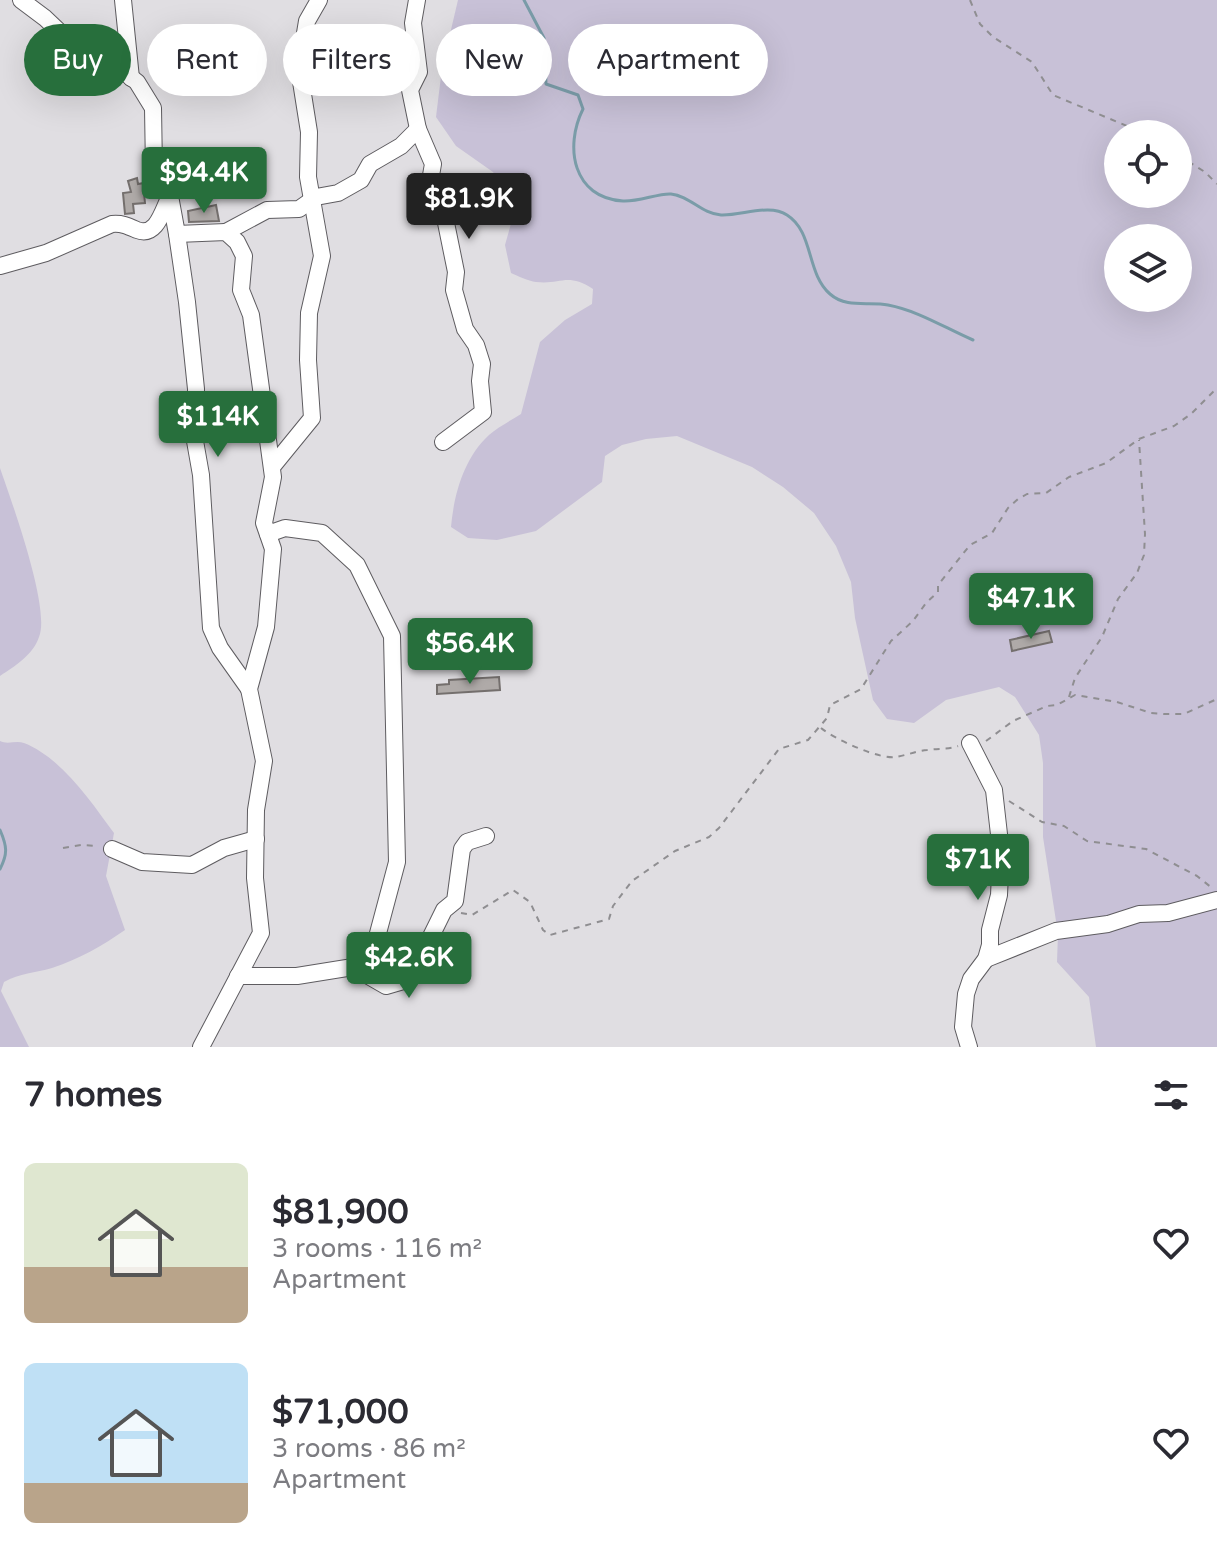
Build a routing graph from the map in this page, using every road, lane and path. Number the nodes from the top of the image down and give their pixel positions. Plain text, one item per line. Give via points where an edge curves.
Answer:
1 (21, 0) edge
2 (123, 0) edge
3 (319, 0) edge
4 (417, 0) edge
5 (970, 0) edge
6 (51, 24) edge
7 (125, 24) edge
8 (131, 78) edge
9 (1113, 120) edge
10 (418, 129) junction
11 (1192, 164) edge
12 (1217, 184) edge
13 (170, 196) junction
14 (313, 200) junction
15 (226, 232) junction
16 (177, 234) junction
17 (0, 266) edge
18 (1217, 388) edge
19 (1139, 439) junction
20 (443, 442) dead end
21 (272, 467) junction
22 (268, 534) junction
23 (249, 689) junction
24 (1069, 699) junction
25 (1217, 699) edge
26 (820, 727) junction
27 (970, 743) junction
28 (994, 790) junction
29 (486, 836) dead end
30 (256, 839) junction
31 (63, 848) dead end
32 (112, 849) joint
33 (1217, 889) edge
34 (1217, 900) edge
35 (444, 910) junction
36 (986, 959) junction
37 (353, 967) junction
38 (238, 976) junction
39 (201, 1047) edge
40 (969, 1047) edge

1 - 6 street
2 - 7 street
3 - 14 street via 307,21 299,69
4 - 10 street via 413,23 419,72 410,90
5 - 9 path via 980,24 1032,62 1053,95
8 - 13 street via 153,108 154,169
10 - 14 street via 370,164 361,180
10 - 20 street via 433,164 433,194 444,213 456,272 454,290 482,364 483,412
11 - 12 path
13 - 16 street
13 - 17 street via 158,224 149,231 112,224
14 - 15 street via 299,209 267,210
14 - 21 street via 322,256 309,313 312,418
15 - 16 street
15 - 21 street via 244,256 241,290 251,315
16 - 23 street via 196,389 195,441 211,628
18 - 19 path via 1174,426
19 - 24 path via 1144,555 1075,678
19 - 26 path via 1106,463 1069,477 1046,493 1027,494 1008,508 992,533 970,545 950,567 938,592 891,641 861,689 830,705
21 - 22 street via 264,523
22 - 23 street via 273,549 266,627
22 - 37 street via 285,528 322,533 357,565 392,636 397,862 373,952
23 - 30 street via 264,761
24 - 25 path via 1075,695 1164,714 1184,714
24 - 27 path via 1013,721 979,745
26 - 27 path via 894,758
26 - 35 path via 808,740 779,749 709,837 675,851 632,881 609,919 550,935 530,902 513,890 472,915
27 - 28 street
28 - 33 path via 1042,822 1064,826 1087,841 1146,849
28 - 36 street via 1001,852 999,895
29 - 35 street via 462,849 455,901
30 - 32 street via 192,865 142,862
30 - 38 street via 261,933
31 - 32 path
34 - 36 street via 1056,931
35 - 37 street via 410,979 386,986
36 - 40 street via 966,994 963,1027
37 - 38 street via 297,976
38 - 39 street

